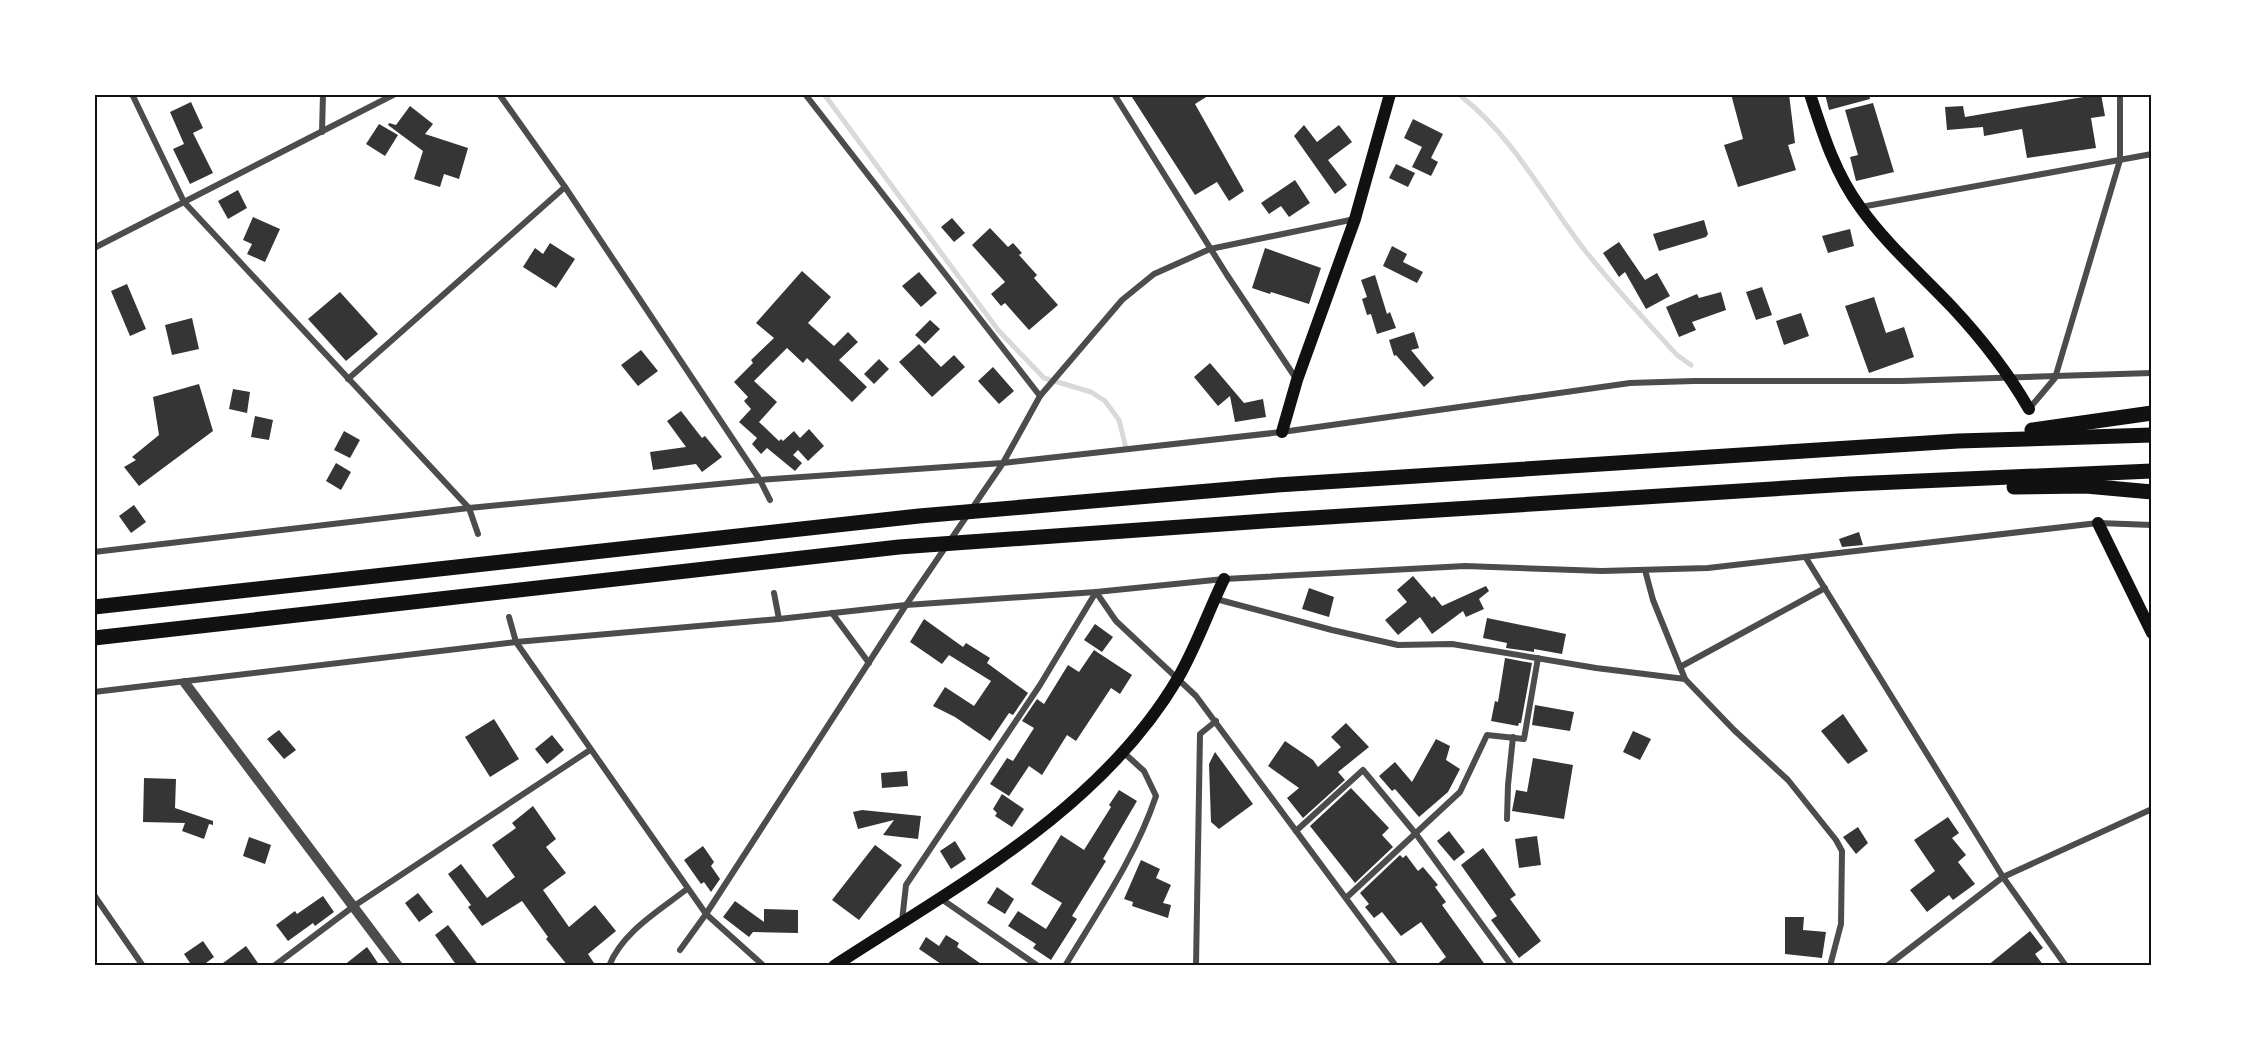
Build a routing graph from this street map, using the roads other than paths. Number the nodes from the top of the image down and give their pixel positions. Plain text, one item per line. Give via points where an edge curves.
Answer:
1 (132, 94) edge
2 (323, 94) edge
3 (395, 94) edge
4 (499, 94) edge
5 (805, 94) edge
6 (1114, 94) edge
7 (1390, 94) edge
8 (1810, 94) edge
9 (2120, 94) edge
10 (322, 132) junction
11 (2151, 154) edge
12 (2120, 160) junction
13 (565, 187) junction
14 (184, 202) junction
15 (1860, 207) junction
16 (1355, 219) junction
17 (94, 248) edge
18 (1210, 249) junction
19 (2151, 373) edge
20 (2055, 378) junction
21 (2012, 379) junction
22 (348, 380) junction
23 (1297, 380) junction
24 (1040, 396) junction
25 (2029, 409) joint
26 (2151, 413) edge
27 (1282, 432) junction
28 (2151, 435) edge
29 (1958, 441) junction
30 (1003, 463) junction
31 (2151, 471) edge
32 (760, 480) junction
33 (1850, 484) junction
34 (2151, 492) edge
35 (770, 500) dead end
36 (469, 508) junction
37 (2098, 523) junction
38 (2151, 525) edge
39 (478, 534) dead end
40 (94, 552) edge
41 (1806, 558) junction
42 (1645, 570) junction
43 (1224, 579) junction
44 (1825, 588) junction
45 (1096, 592) junction
46 (774, 593) dead end
47 (1215, 598) junction
48 (906, 605) junction
49 (94, 607) edge
50 (832, 613) junction
51 (508, 617) dead end
52 (779, 619) junction
53 (2151, 633) edge
54 (94, 638) edge
55 (516, 642) junction
56 (1538, 658) junction
57 (868, 663) junction
58 (1680, 667) junction
59 (1177, 679) junction
60 (1685, 679) junction
61 (185, 683) junction
62 (94, 692) edge
63 (1216, 721) junction
64 (1513, 737) junction
65 (590, 750) junction
66 (1123, 753) junction
67 (2151, 809) edge
68 (1507, 819) dead end
69 (1296, 831) junction
70 (1416, 834) junction
71 (2003, 877) junction
72 (687, 889) junction
73 (94, 895) edge
74 (940, 898) junction
75 (1346, 898) junction
76 (354, 906) junction
77 (706, 914) junction
78 (902, 921) junction
79 (680, 950) dead end
80 (143, 966) edge
81 (274, 966) edge
82 (398, 966) edge
83 (609, 966) edge
84 (764, 966) edge
85 (834, 966) edge
86 (1038, 966) edge
87 (1065, 966) edge
88 (1196, 966) edge
89 (1396, 966) edge
90 (1512, 966) edge
91 (1830, 966) edge
92 (1887, 966) edge
93 (2066, 966) edge

1 - 14 street
2 - 10 street
3 - 10 street
4 - 13 street
5 - 24 street
6 - 18 street
7 - 16 main road
8 - 15 main road via 1827,147
9 - 12 street
10 - 14 street
11 - 12 street
12 - 15 street
12 - 20 street
13 - 22 street
13 - 32 street
14 - 17 street
14 - 22 street
15 - 21 main road
16 - 18 street
16 - 23 main road
18 - 23 street
18 - 24 street via 1154,274 1122,300
19 - 20 street
20 - 21 street
20 - 25 street
21 - 25 main road
21 - 27 street via 1630,383
22 - 36 street
23 - 27 main road
24 - 30 street
26 - 29 highway
27 - 30 street
28 - 29 highway
29 - 49 highway via 1277,485 919,516
30 - 32 street
30 - 48 street
31 - 33 highway
32 - 35 street
32 - 36 street
33 - 34 highway via 1930,489 2086,486
33 - 54 highway via 899,547
36 - 39 street
36 - 40 street
37 - 38 street
37 - 41 street
37 - 53 main road
41 - 42 street
41 - 44 street
42 - 43 street via 1465,566
42 - 58 street
43 - 45 street
43 - 47 main road
44 - 58 street
44 - 71 street
45 - 48 street
45 - 59 street via 1116,621
45 - 78 street via 1040,686 906,885
46 - 52 street
47 - 56 street via 1398,645 1452,644
47 - 59 main road
48 - 50 street
48 - 57 street
50 - 52 street
50 - 57 street
51 - 55 street
52 - 55 street
55 - 61 street
55 - 65 street
56 - 60 street
56 - 64 street via 1524,739
57 - 77 street
58 - 60 street
59 - 63 street
59 - 66 main road
60 - 91 street via 1788,780 1842,851 1841,924
61 - 62 street
61 - 76 street
63 - 69 street
63 - 88 street via 1200,734
64 - 68 street
64 - 70 street via 1488,735 1460,792
65 - 72 street
65 - 76 street
66 - 74 main road via 1080,796
66 - 87 street via 1144,771 1156,796 1149,818 1110,891
67 - 71 street
69 - 70 street via 1363,770
69 - 75 street
70 - 75 street
70 - 90 street
71 - 92 street
71 - 93 street
72 - 77 street
72 - 83 street via 630,935 614,953
73 - 80 street
74 - 78 main road
74 - 86 street
75 - 89 street
76 - 81 street
76 - 82 street
77 - 79 street
77 - 84 street
78 - 85 main road

